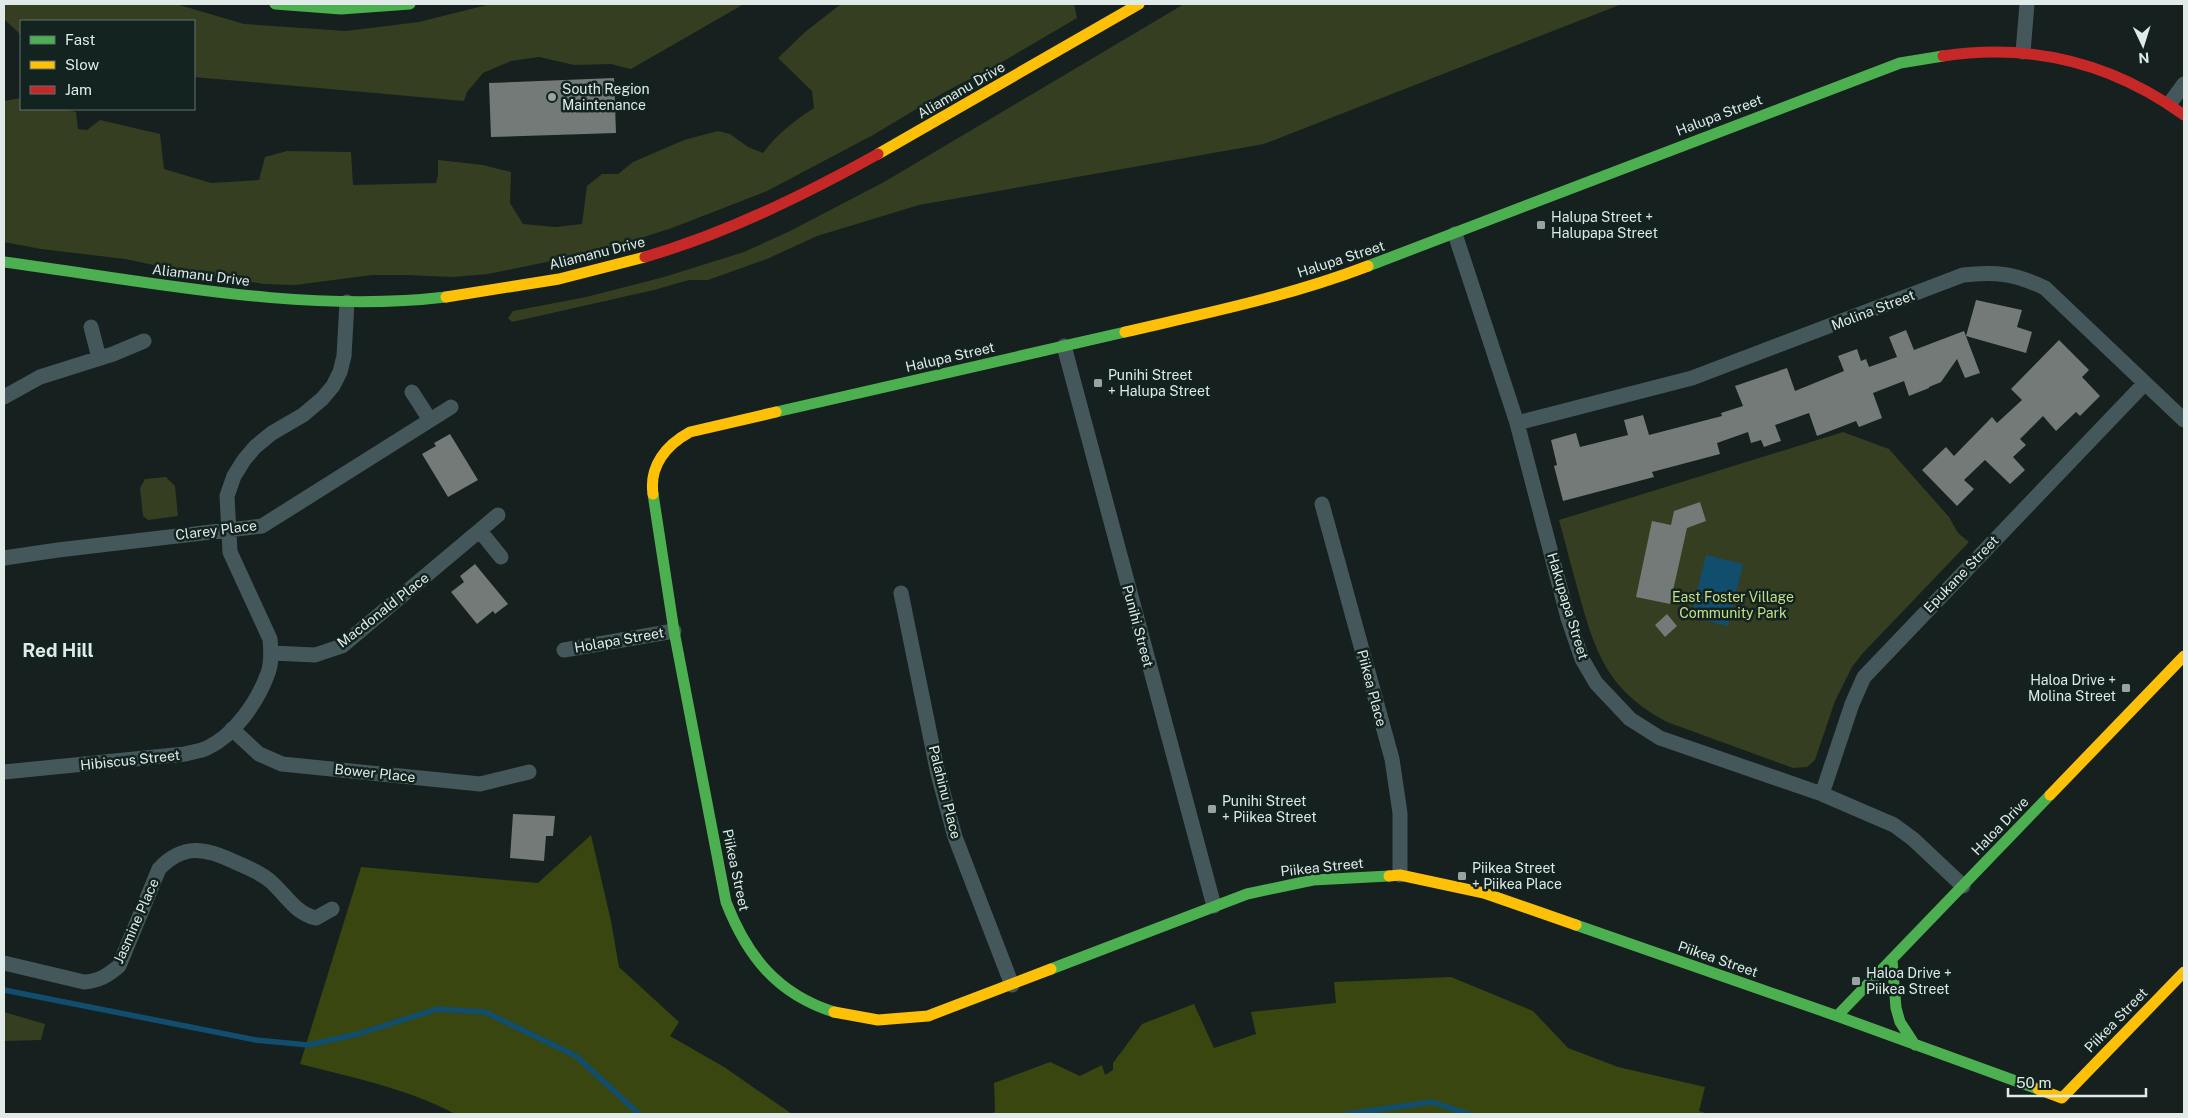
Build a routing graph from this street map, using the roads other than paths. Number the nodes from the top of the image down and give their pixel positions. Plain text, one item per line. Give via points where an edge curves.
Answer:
1 (275, 4) edge
2 (410, 4) edge
3 (1139, 4) edge
4 (2027, 4) edge
5 (2022, 52) junction
6 (2184, 84) edge
7 (2170, 103) junction
8 (2184, 114) edge
9 (1455, 234) junction
10 (4, 262) edge
11 (347, 302) junction
12 (91, 328) dead end
13 (144, 341) dead end
14 (1064, 346) junction
15 (99, 358) junction
16 (2145, 383) junction
17 (412, 392) dead end
18 (4, 397) edge
19 (450, 407) dead end
20 (430, 420) junction
21 (2184, 420) edge
22 (1517, 422) junction
23 (1322, 504) dead end
24 (498, 515) dead end
25 (230, 529) junction
26 (480, 530) junction
27 (501, 557) dead end
28 (4, 558) edge
29 (901, 593) dead end
30 (674, 631) junction
31 (564, 650) dead end
32 (272, 653) junction
33 (2184, 656) edge
34 (232, 730) junction
35 (4, 772) edge
36 (529, 772) dead end
37 (1822, 794) junction
38 (1400, 875) junction
39 (1963, 886) junction
40 (1214, 906) junction
41 (332, 909) dead end
42 (1892, 960) junction
43 (4, 963) edge
44 (2184, 972) edge
45 (1012, 985) junction
46 (1837, 1016) junction
47 (1915, 1045) junction

1 - 2 street via 340,9
3 - 11 street, Aliamanu Drive via 816,188 722,230 626,263 519,287 403,301
4 - 5 street
5 - 7 street, Halupa Street via 2082,64
5 - 9 street, Halupa Street via 1960,53 1900,63
6 - 7 street
7 - 8 street, Halupa Street
9 - 14 street, Halupa Street via 1343,276 1246,304
9 - 22 street, Hakupapa Street
10 - 11 street, Aliamanu Drive via 247,296
11 - 25 street, Hibiscus Street via 340,372 322,399 272,434 244,460 226,496
12 - 15 street
13 - 15 street
14 - 30 street, Halupa Street via 699,430 678,438 659,459 652,478
14 - 40 street, Punihi Street
15 - 18 street via 40,377
16 - 21 street, Molina Street
16 - 22 street, Molina Street via 2045,288 2007,274 1986,272 1963,276 1692,378
16 - 37 street, Epukane Street via 1864,677 1848,713
17 - 20 street
19 - 20 street, Clarey Place
20 - 25 street, Clarey Place via 278,518 262,526
22 - 37 street, Hakupapa Street via 1568,618 1582,658 1596,683 1630,719 1660,738
23 - 38 street, Piikea Place via 1392,759 1400,814
24 - 26 street, Macdonald Place
25 - 28 street, Clarey Place
25 - 32 street, Hibiscus Street via 230,552 270,639
26 - 27 street
26 - 32 street, Macdonald Place via 342,646 315,655
29 - 45 street, Palahinu Place via 938,774 955,837
30 - 31 street, Holapa Street
30 - 45 street, Piikea Street via 726,902 742,940 767,972 785,989 821,1009 871,1020 928,1016
32 - 34 street, Hibiscus Street via 257,698
33 - 39 street, Haloa Drive
34 - 35 street, Hibiscus Street via 207,748 185,754
34 - 36 street, Bower Place via 259,754 282,764 480,784
37 - 39 street, Hakupapa Street via 1894,825
38 - 40 street, Piikea Street via 1313,880 1277,886
38 - 46 street, Piikea Street via 1484,892
39 - 42 street, Haloa Drive
40 - 45 street, Piikea Street
41 - 43 street, Jasmine Place via 316,918 304,915 269,880 253,870 214,852 192,850 169,859 159,869 118,966 108,976 84,982
42 - 46 street, Haloa Drive
42 - 47 street via 1896,1008 1900,1022
44 - 47 street, Piikea Street via 2062,1098
46 - 47 street, Piikea Street

